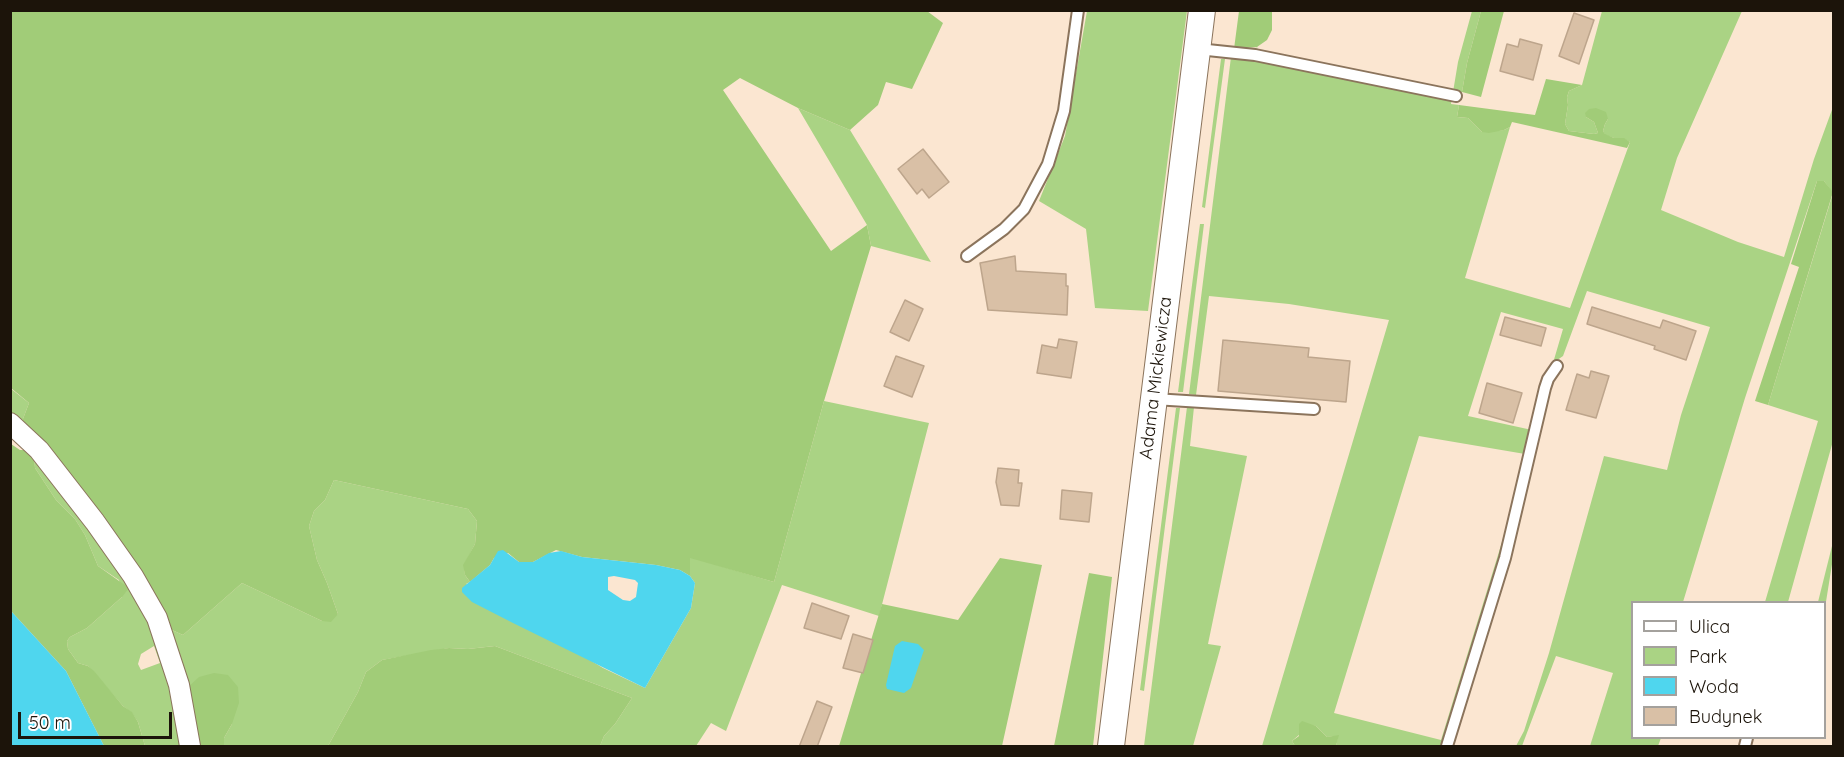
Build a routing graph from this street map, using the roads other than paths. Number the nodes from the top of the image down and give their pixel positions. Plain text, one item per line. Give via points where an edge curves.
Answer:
1 (1078, 10) edge
2 (1202, 10) edge
3 (1197, 49) junction
4 (1456, 96) dead end
5 (967, 256) dead end
6 (1557, 366) dead end
7 (1154, 399) junction
8 (1314, 410) dead end
9 (10, 423) edge
10 (189, 747) edge
11 (1111, 747) edge
12 (1447, 747) edge

1 - 5 lane via 1064,111 1048,164 1024,209
2 - 3 street, Adama Mickiewicza
3 - 4 lane via 1255,55
3 - 7 street, Adama Mickiewicza
6 - 12 lane via 1545,388 1505,558
7 - 8 lane
7 - 11 street, Adama Mickiewicza
9 - 10 street via 39,450 134,576 157,618 169,651

